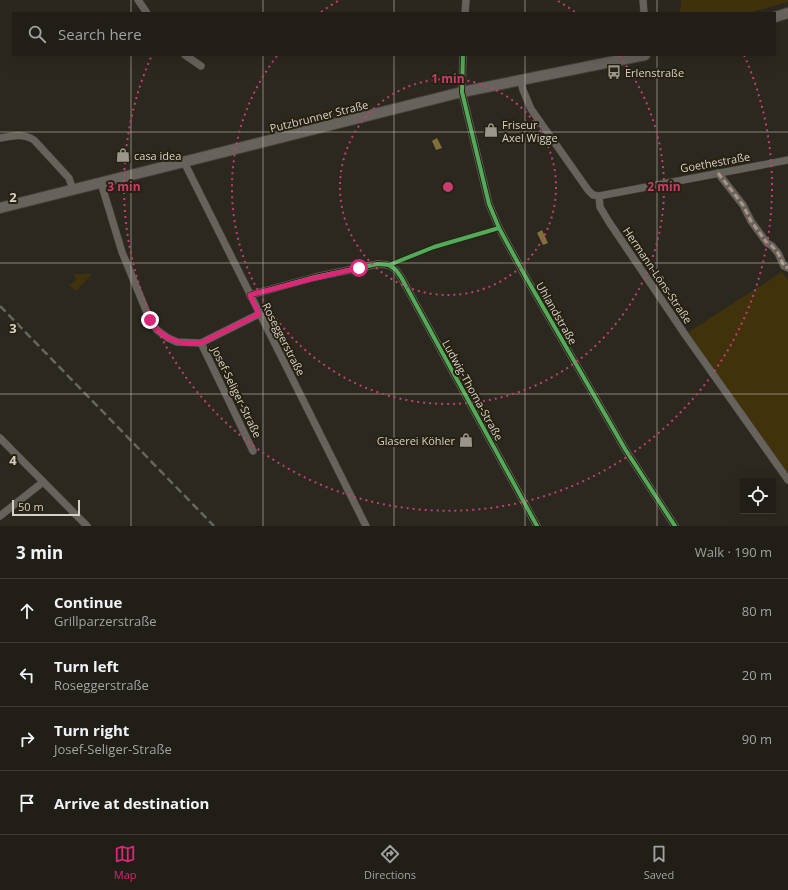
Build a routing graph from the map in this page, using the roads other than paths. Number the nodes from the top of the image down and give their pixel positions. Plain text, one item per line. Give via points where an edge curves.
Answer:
1 (138, 0) edge
2 (466, 0) edge
3 (643, 0) edge
4 (146, 12) edge
5 (465, 12) edge
6 (644, 12) edge
7 (788, 13) edge
8 (776, 17) edge
9 (187, 56) edge
10 (463, 56) edge
11 (640, 56) edge
12 (202, 66) dead end
13 (521, 81) junction
14 (462, 92) junction
15 (0, 138) edge
16 (788, 160) edge
17 (184, 162) junction
18 (718, 173) junction
19 (101, 183) junction
20 (73, 190) junction
21 (599, 196) junction
22 (0, 208) edge
23 (788, 268) edge
24 (250, 295) junction
25 (259, 314) junction
26 (201, 343) junction
27 (0, 438) edge
28 (253, 451) dead end
29 (788, 480) edge
30 (43, 482) junction
31 (0, 516) edge
32 (87, 526) edge
33 (366, 526) edge
34 (537, 526) edge
35 (674, 526) edge

1 - 4 street
2 - 5 street
3 - 6 street
7 - 8 main road
9 - 12 street
10 - 14 street, Uhlandstraße
11 - 13 main road, Putzbrunner Straße
13 - 14 main road, Putzbrunner Straße
13 - 21 street via 531,109 552,140 588,190
14 - 17 main road, Putzbrunner Straße
14 - 35 street, Uhlandstraße via 489,204 499,228 625,449
15 - 20 street via 18,135 28,136 34,140 69,178
16 - 18 street, Goethestraße
17 - 19 main road, Putzbrunner Straße
17 - 24 street, Roseggerstraße
18 - 21 street, Goethestraße
18 - 23 street via 743,205 766,243 775,249 784,266
19 - 20 main road, Putzbrunner Straße
19 - 26 street, Josef-Seliger-Straße via 122,252 150,320 157,330 168,338 182,343
20 - 22 main road, Putzbrunner Straße
21 - 29 street, Hermann-Löns-Straße via 603,213
24 - 25 street, Roseggerstraße
24 - 34 street, Ludwig-Thoma-Straße via 378,264 396,270
25 - 26 street, Josef-Seliger-Straße
25 - 33 street, Roseggerstraße
26 - 28 street, Josef-Seliger-Straße
27 - 30 street
30 - 31 street
30 - 32 street

